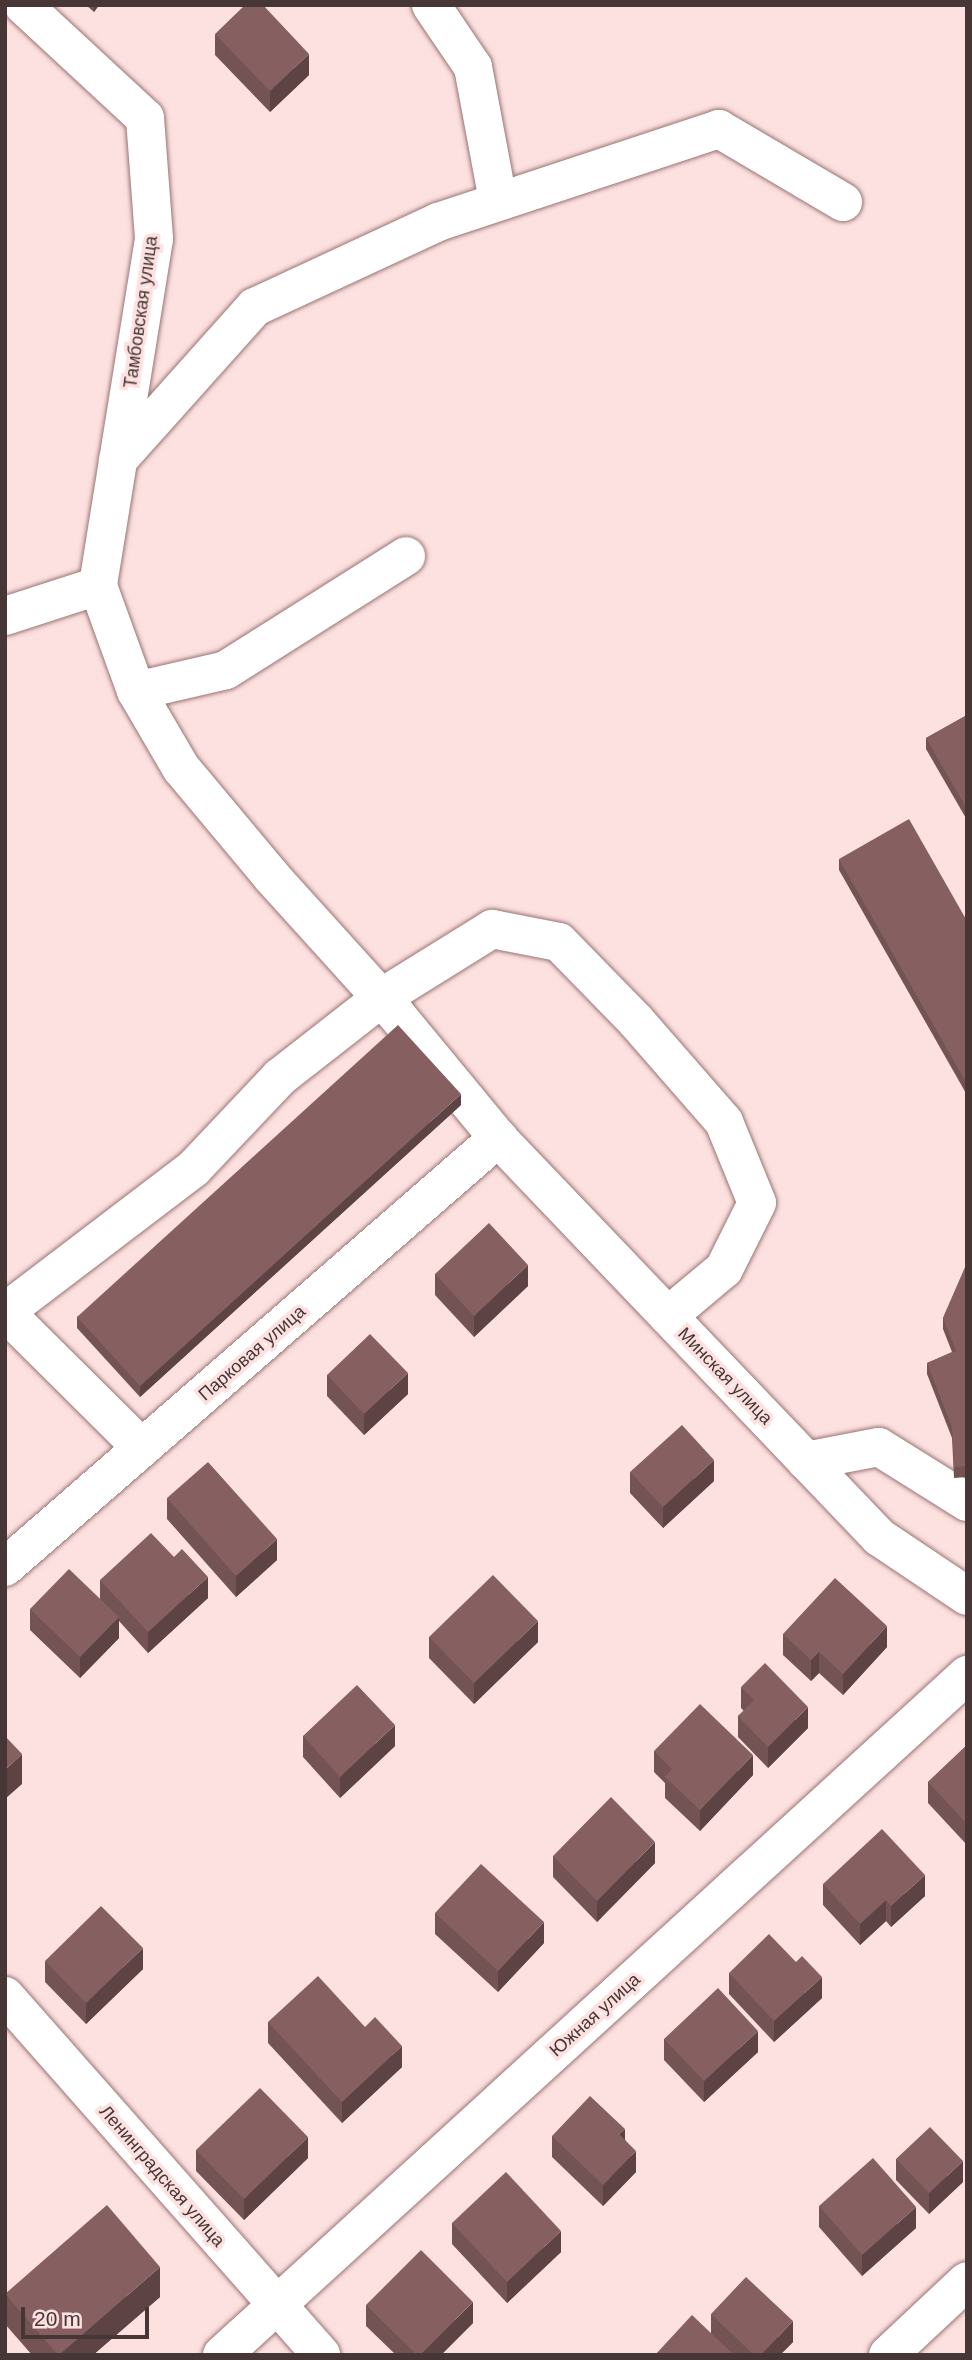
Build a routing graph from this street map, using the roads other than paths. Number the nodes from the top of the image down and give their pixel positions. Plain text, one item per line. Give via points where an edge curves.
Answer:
1 (23, 5) edge
2 (431, 5) edge
3 (498, 201) junction
4 (843, 202) dead end
5 (118, 460) junction
6 (406, 556) dead end
7 (98, 586) junction
8 (5, 616) edge
9 (136, 691) junction
10 (381, 998) junction
11 (498, 1139) junction
12 (5, 1312) edge
13 (668, 1316) junction
14 (142, 1448) junction
15 (806, 1461) junction
16 (967, 1502) edge
17 (5, 1567) edge
18 (967, 1596) edge
19 (967, 1675) edge
20 (5, 1996) edge
21 (967, 2281) edge
22 (276, 2307) junction
23 (222, 2355) edge
24 (321, 2355) edge
25 (888, 2355) edge

1 - 5 street, Тамбовская улица via 145,118 154,239
2 - 3 street via 473,67
3 - 4 street via 719,129
3 - 5 street via 438,222 255,307
5 - 7 street, Тамбовская улица
6 - 9 street via 226,670
7 - 8 street
7 - 9 street, Минская улица
9 - 10 street, Минская улица via 181,768
10 - 11 street, Минская улица
10 - 12 street via 280,1077 194,1168
10 - 13 street via 492,929 559,942 636,1021 724,1122 757,1203 724,1269
11 - 13 street, Минская улица
11 - 14 street, Парковая улица
12 - 14 street
13 - 15 street, Минская улица
14 - 17 street, Парковая улица
15 - 16 street via 879,1447
15 - 18 street, Минская улица via 879,1537
19 - 22 street, Южная улица
20 - 22 street, Ленинградская улица
21 - 25 street
22 - 23 street, Южная улица
22 - 24 street, Ленинградская улица

